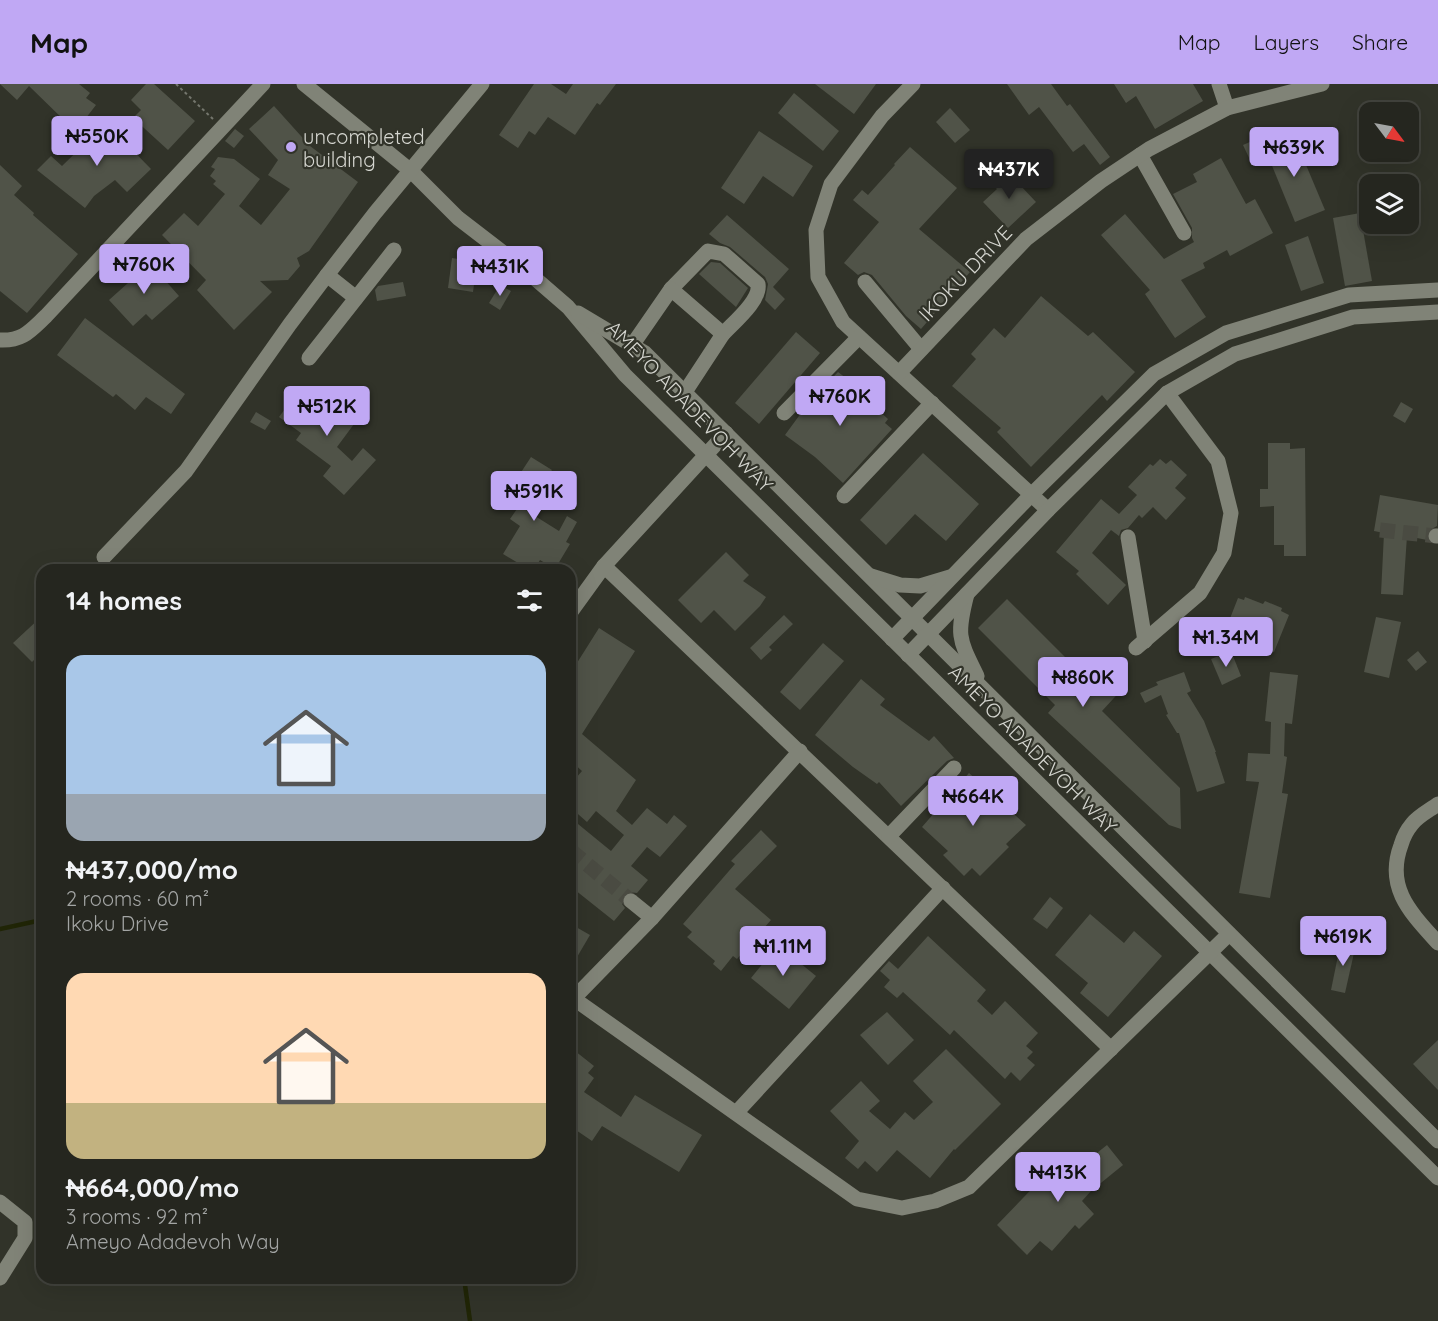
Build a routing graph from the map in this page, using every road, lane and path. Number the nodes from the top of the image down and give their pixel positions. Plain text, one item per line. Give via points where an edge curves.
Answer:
1 (176, 84) edge
2 (263, 84) edge
3 (304, 84) edge
4 (482, 84) edge
5 (913, 84) edge
6 (1219, 84) edge
7 (1322, 84) edge
8 (1227, 108) junction
9 (222, 127) junction
10 (1140, 154) junction
11 (411, 171) junction
12 (1184, 233) dead end
13 (394, 250) dead end
14 (327, 275) junction
15 (865, 282) dead end
16 (671, 289) junction
17 (1438, 290) edge
18 (356, 298) junction
19 (568, 308) junction
20 (1438, 312) edge
21 (723, 334) junction
22 (859, 337) junction
23 (0, 340) edge
24 (633, 344) junction
25 (921, 349) junction
26 (309, 358) dead end
27 (899, 373) junction
28 (685, 392) junction
29 (1167, 393) junction
30 (932, 403) junction
31 (784, 412) dead end
32 (726, 433) junction
33 (706, 456) junction
34 (1032, 494) junction
35 (844, 496) dead end
36 (1048, 510) junction
37 (1128, 537) dead end
38 (104, 556) dead end
39 (604, 566) junction
40 (869, 575) junction
41 (952, 576) junction
42 (968, 593) junction
43 (576, 605) edge
44 (912, 618) junction
45 (928, 634) junction
46 (892, 639) junction
47 (908, 655) junction
48 (984, 690) junction
49 (800, 751) junction
50 (954, 768) dead end
51 (1438, 804) edge
52 (889, 836) junction
53 (943, 888) junction
54 (631, 901) tunnel mouth
55 (652, 918) junction
56 (1229, 934) junction
57 (1438, 943) edge
58 (1210, 953) junction
59 (576, 993) edge
60 (576, 1000) edge
61 (1111, 1049) junction
62 (736, 1113) junction
63 (1438, 1141) edge
64 (1438, 1178) edge
65 (0, 1202) edge
66 (0, 1278) edge

1 - 9 path
2 - 9 street
3 - 11 street
4 - 11 street
5 - 22 street via 882,116 831,184 816,230 818,277 843,322
6 - 8 street
7 - 8 street, IKOKU DRIVE
8 - 10 street, IKOKU DRIVE
9 - 23 street via 28,333 14,340
10 - 12 street
10 - 25 street, IKOKU DRIVE via 1026,239
11 - 14 street
11 - 19 street via 458,218
13 - 18 street
14 - 18 street
14 - 38 street via 186,471
15 - 25 street
16 - 21 street
16 - 21 street via 708,251 724,254 750,276 759,284 760,291
16 - 24 street
17 - 34 street via 1348,295 1226,333 1154,374
18 - 26 street
19 - 24 street, AMEYO ADADEVOH WAY
19 - 33 street, AMEYO ADADEVOH WAY via 625,375
20 - 29 street via 1353,317 1235,354
21 - 28 street
22 - 27 street
22 - 31 street
24 - 28 street, AMEYO ADADEVOH WAY
25 - 27 street, IKOKU DRIVE
27 - 30 street
28 - 32 street, AMEYO ADADEVOH WAY
29 - 36 street
29 - 37 street via 1218,462 1232,513 1224,553 1200,593 1140,644
30 - 34 street
30 - 35 street
32 - 33 street
32 - 40 street, AMEYO ADADEVOH WAY
33 - 39 street
33 - 46 street, AMEYO ADADEVOH WAY
34 - 36 street
34 - 41 street
36 - 42 street
39 - 43 street
39 - 49 street
40 - 41 street via 900,585 920,586
40 - 44 street, AMEYO ADADEVOH WAY
41 - 44 street
42 - 45 street
42 - 48 street via 960,621 961,644
44 - 45 street, AMEYO ADADEVOH WAY
44 - 46 street
45 - 47 street
45 - 48 street, AMEYO ADADEVOH WAY
46 - 47 street, AMEYO ADADEVOH WAY
47 - 58 street, AMEYO ADADEVOH WAY
48 - 56 street, AMEYO ADADEVOH WAY
49 - 52 street
49 - 55 street
50 - 52 street
51 - 57 street via 1412,823 1400,846 1394,872 1414,916
52 - 53 street
53 - 61 street
53 - 62 street
54 - 55 street
55 - 59 street
56 - 58 street
56 - 63 street, AMEYO ADADEVOH WAY
58 - 61 street
58 - 64 street, AMEYO ADADEVOH WAY
60 - 62 street
61 - 62 street via 969,1187 935,1201 902,1208 857,1198
65 - 66 street via 25,1222 26,1238

